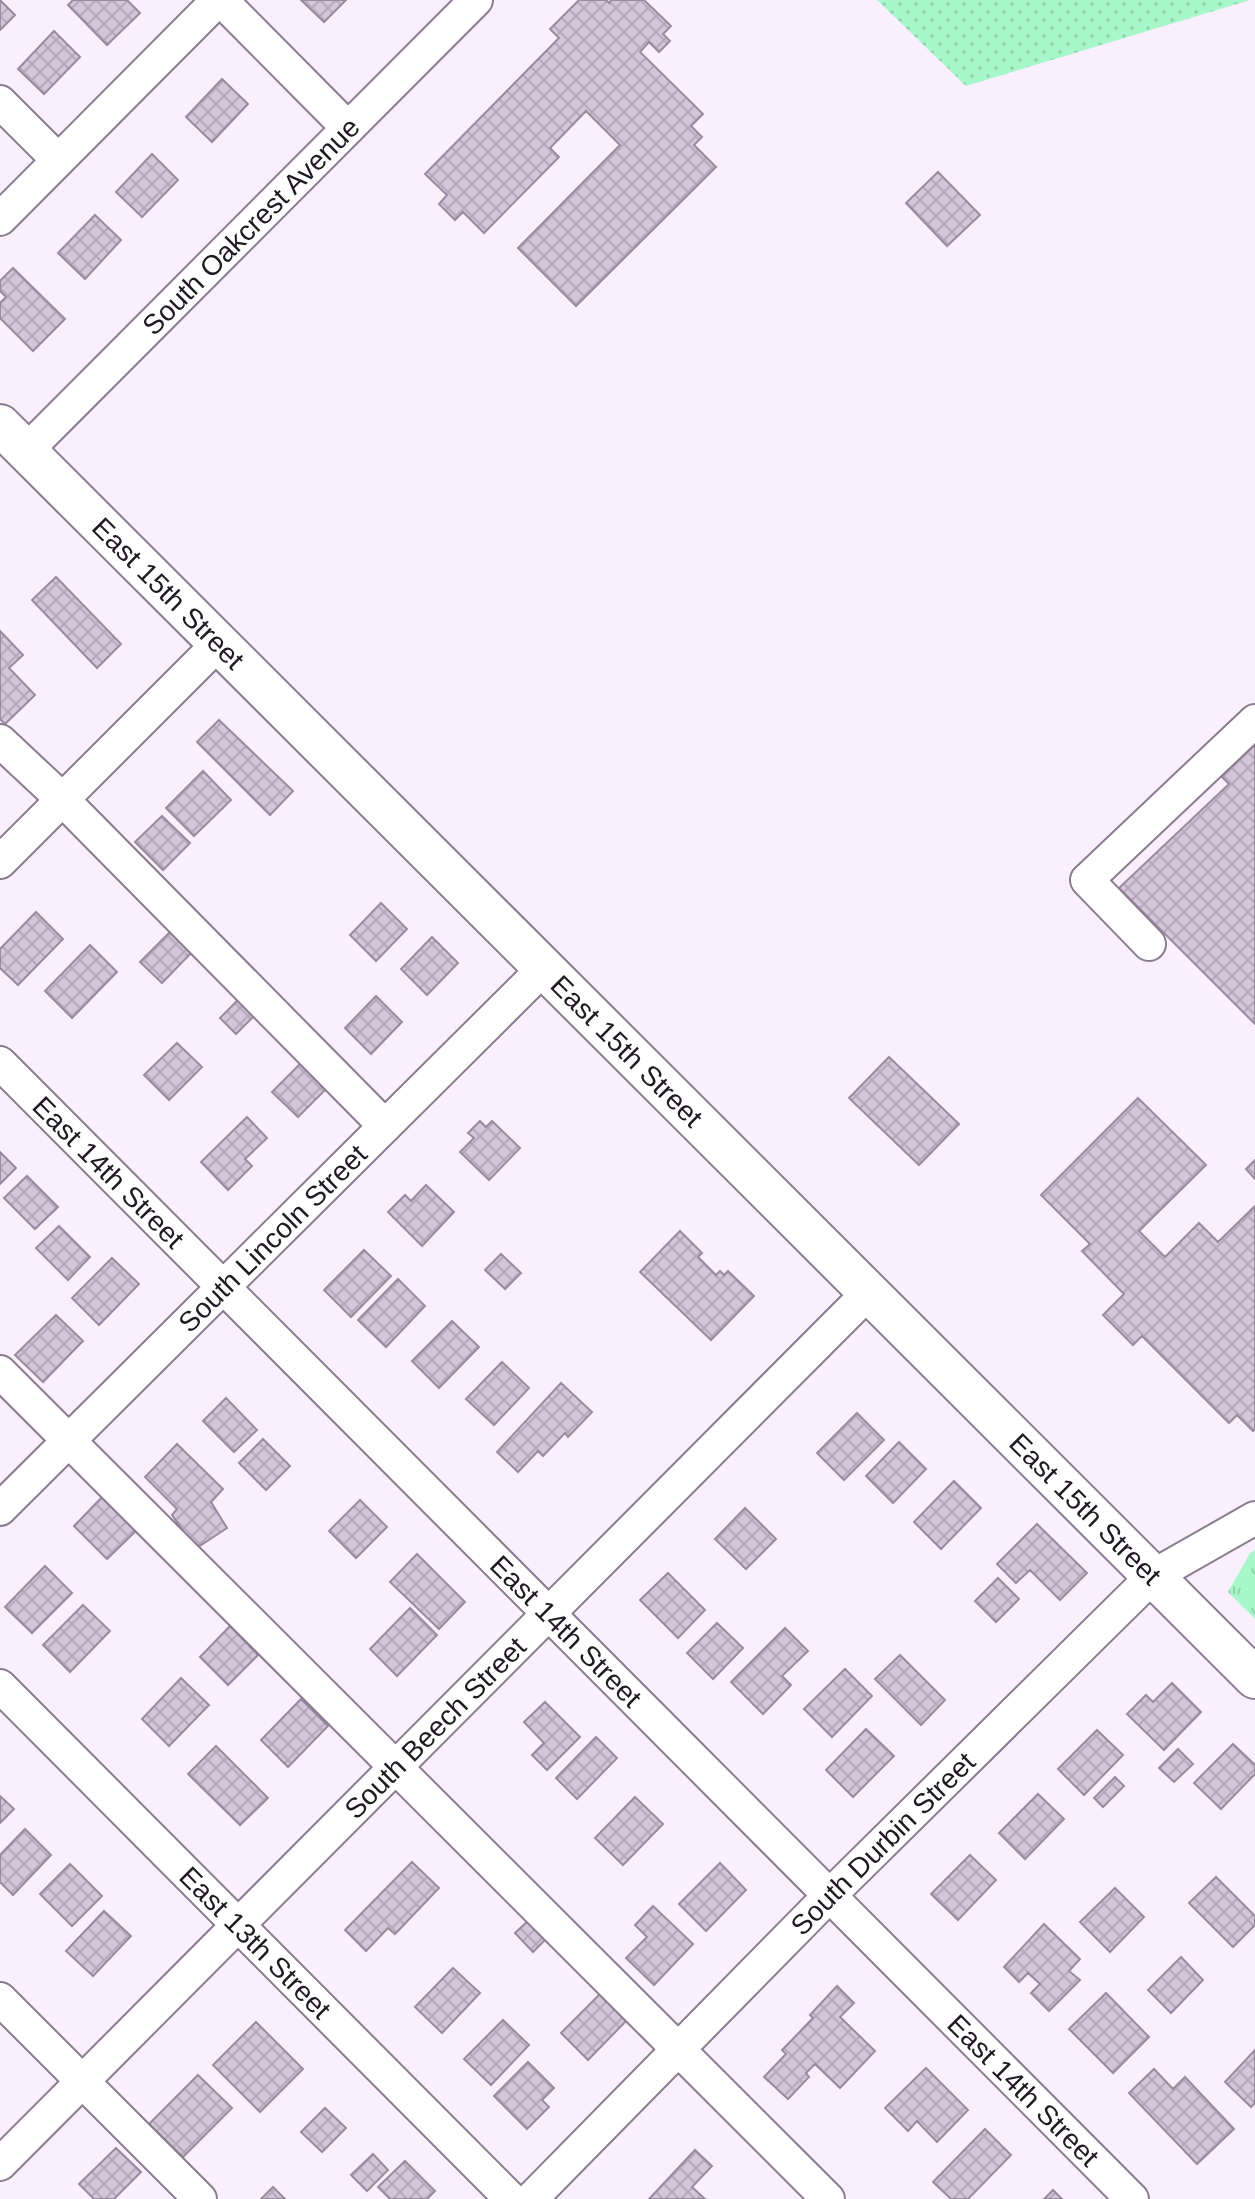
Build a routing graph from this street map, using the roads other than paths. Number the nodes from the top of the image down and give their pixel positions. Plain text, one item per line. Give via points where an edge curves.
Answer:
1 (219, 0) edge
2 (476, 0) edge
3 (0, 102) edge
4 (348, 128) junction
5 (58, 160) junction
6 (0, 219) edge
7 (13, 438) edge
8 (219, 643) junction
9 (1255, 721) edge
10 (0, 741) edge
11 (62, 799) junction
12 (0, 862) edge
13 (1149, 944) dead end
14 (544, 968) junction
15 (0, 1063) edge
16 (385, 1126) junction
17 (223, 1287) junction
18 (869, 1292) junction
19 (0, 1372) edge
20 (69, 1441) junction
21 (0, 1509) edge
22 (1255, 1518) edge
23 (1153, 1576) junction
24 (549, 1614) junction
25 (1255, 1678) edge
26 (0, 1686) edge
27 (396, 1767) junction
28 (829, 1896) junction
29 (238, 1925) junction
30 (0, 1999) edge
31 (678, 2049) junction
32 (83, 2081) junction
33 (0, 2164) edge
34 (200, 2199) edge
35 (511, 2199) edge
36 (531, 2199) edge
37 (828, 2199) edge
38 (1132, 2199) edge

1 - 4 street
1 - 5 street
2 - 4 street, South Oakcrest Avenue
3 - 5 street
4 - 7 street, South Oakcrest Avenue
5 - 6 street
7 - 8 main road, East 15th Street
8 - 11 street
8 - 14 main road, East 15th Street
9 - 13 street via 1087,880
10 - 11 street
11 - 12 street
11 - 16 street
14 - 16 street, South Lincoln Street
14 - 18 main road, East 15th Street
15 - 17 street, East 14th Street
16 - 17 street, South Lincoln Street
17 - 20 street, South Lincoln Street
17 - 24 street, East 14th Street
18 - 23 main road, East 15th Street
18 - 24 street, South Beech Street
19 - 20 street
20 - 21 street, South Lincoln Street
20 - 27 street
22 - 23 street, South Durbin Street
23 - 25 main road, East 15th Street
23 - 28 street, South Durbin Street
24 - 27 street, South Beech Street
24 - 28 street, East 14th Street
26 - 29 street, East 13th Street
27 - 29 street, South Beech Street
27 - 31 street
28 - 31 street, South Durbin Street
28 - 38 street, East 14th Street
29 - 32 street, South Beech Street
29 - 35 street, East 13th Street
30 - 32 street
31 - 36 street, South Durbin Street
31 - 37 street
32 - 33 street, South Beech Street
32 - 34 street

